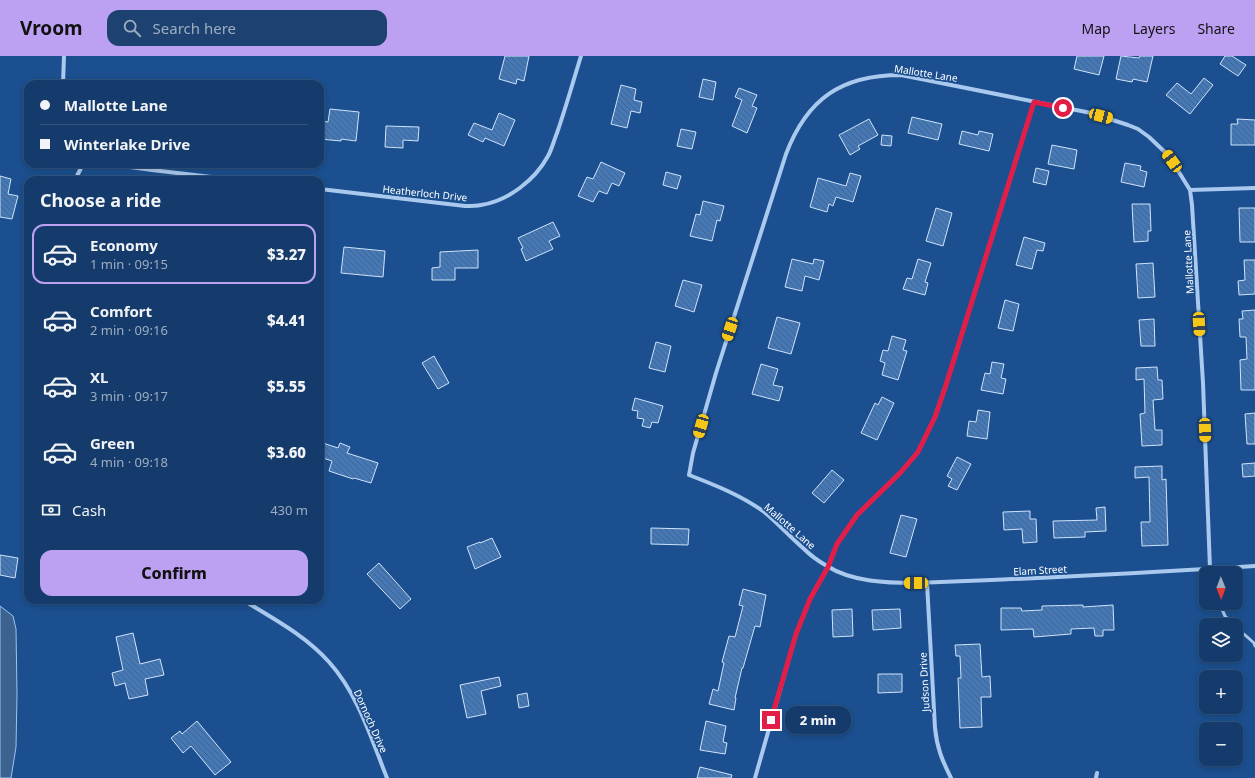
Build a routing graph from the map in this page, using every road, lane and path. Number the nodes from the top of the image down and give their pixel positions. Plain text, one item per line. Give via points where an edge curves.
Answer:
1 (64, 56) edge
2 (581, 56) edge
3 (63, 80) edge
4 (1034, 102) junction
5 (137, 168) edge
6 (203, 176) edge
7 (1255, 188) edge
8 (324, 189) edge
9 (1190, 190) junction
10 (1210, 566) edge
11 (1255, 566) edge
12 (828, 567) junction
13 (1243, 567) edge
14 (1199, 571) edge
15 (927, 583) junction
16 (248, 604) edge
17 (1243, 633) edge
18 (1255, 646) edge
19 (1097, 773) dead end
20 (387, 778) edge
21 (755, 778) edge
22 (951, 778) edge
23 (1096, 778) edge

1 - 3 street
2 - 8 street, Heatherloch Drive via 548,155 540,169 514,192 481,205 465,206
4 - 9 street, Mallotte Lane via 1104,117 1138,129 1166,154
4 - 12 street via 946,385 927,436 918,452 901,472 857,515 837,544
4 - 12 street, Mallotte Lane via 901,75 882,75 849,83 826,95 807,114 792,137 716,373 689,475 751,503
5 - 6 street
7 - 9 street
9 - 10 street, Mallotte Lane via 1203,383
11 - 13 street, Elam Street
12 - 15 street, Elam Street via 859,578
12 - 21 street via 810,599 796,634
14 - 15 street, Elam Street
15 - 22 street, Judson Drive via 937,745
16 - 20 street, Dornoch Drive via 299,636 328,662 357,704
17 - 18 lane
19 - 23 street

